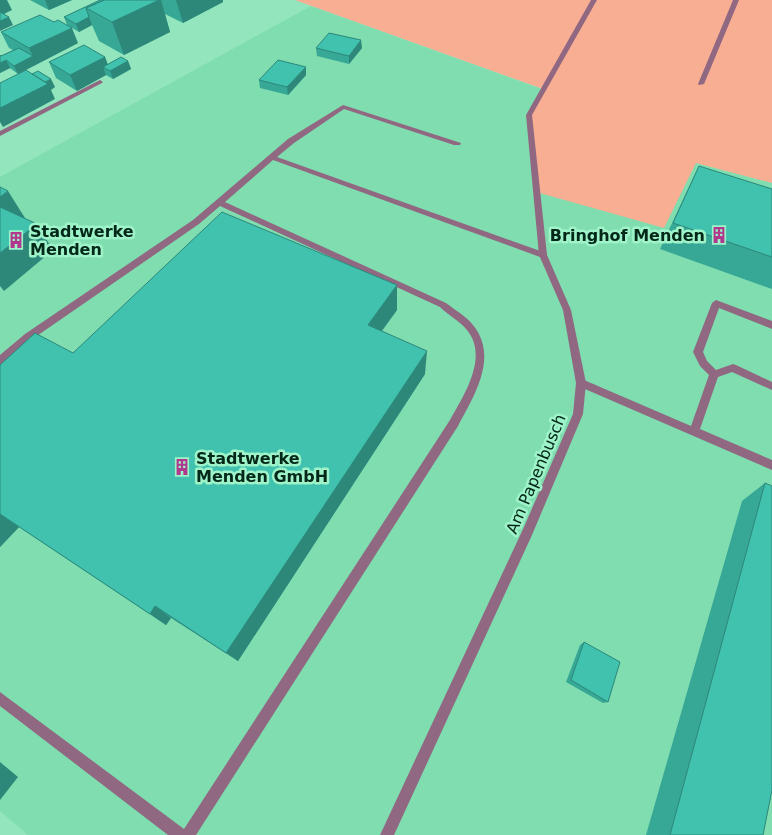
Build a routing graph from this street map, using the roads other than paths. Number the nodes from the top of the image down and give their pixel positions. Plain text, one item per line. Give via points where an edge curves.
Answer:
1 (594, 0) edge
2 (736, 0) edge
3 (100, 82) dead end
4 (701, 84) dead end
5 (0, 134) edge
6 (458, 143) dead end
7 (271, 157) junction
8 (219, 202) junction
9 (543, 254) junction
10 (772, 324) edge
11 (0, 361) edge
12 (714, 374) junction
13 (581, 383) junction
14 (772, 386) edge
15 (694, 431) junction
16 (772, 465) edge
17 (0, 698) edge
18 (180, 835) edge
19 (188, 835) edge
20 (388, 835) edge

1 - 9 street, Am Papenbusch via 529,115
2 - 4 street
3 - 5 street
6 - 7 street via 343,107
7 - 8 street
7 - 9 street
8 - 11 street via 196,222 28,336
8 - 19 street via 443,305 470,327 482,350 475,384 454,423
9 - 13 street, Am Papenbusch via 566,310
10 - 12 street via 716,303 698,352
12 - 14 street via 732,368
12 - 15 street
13 - 15 street
13 - 20 street, Am Papenbusch via 578,414 528,531
15 - 16 street
17 - 18 street

